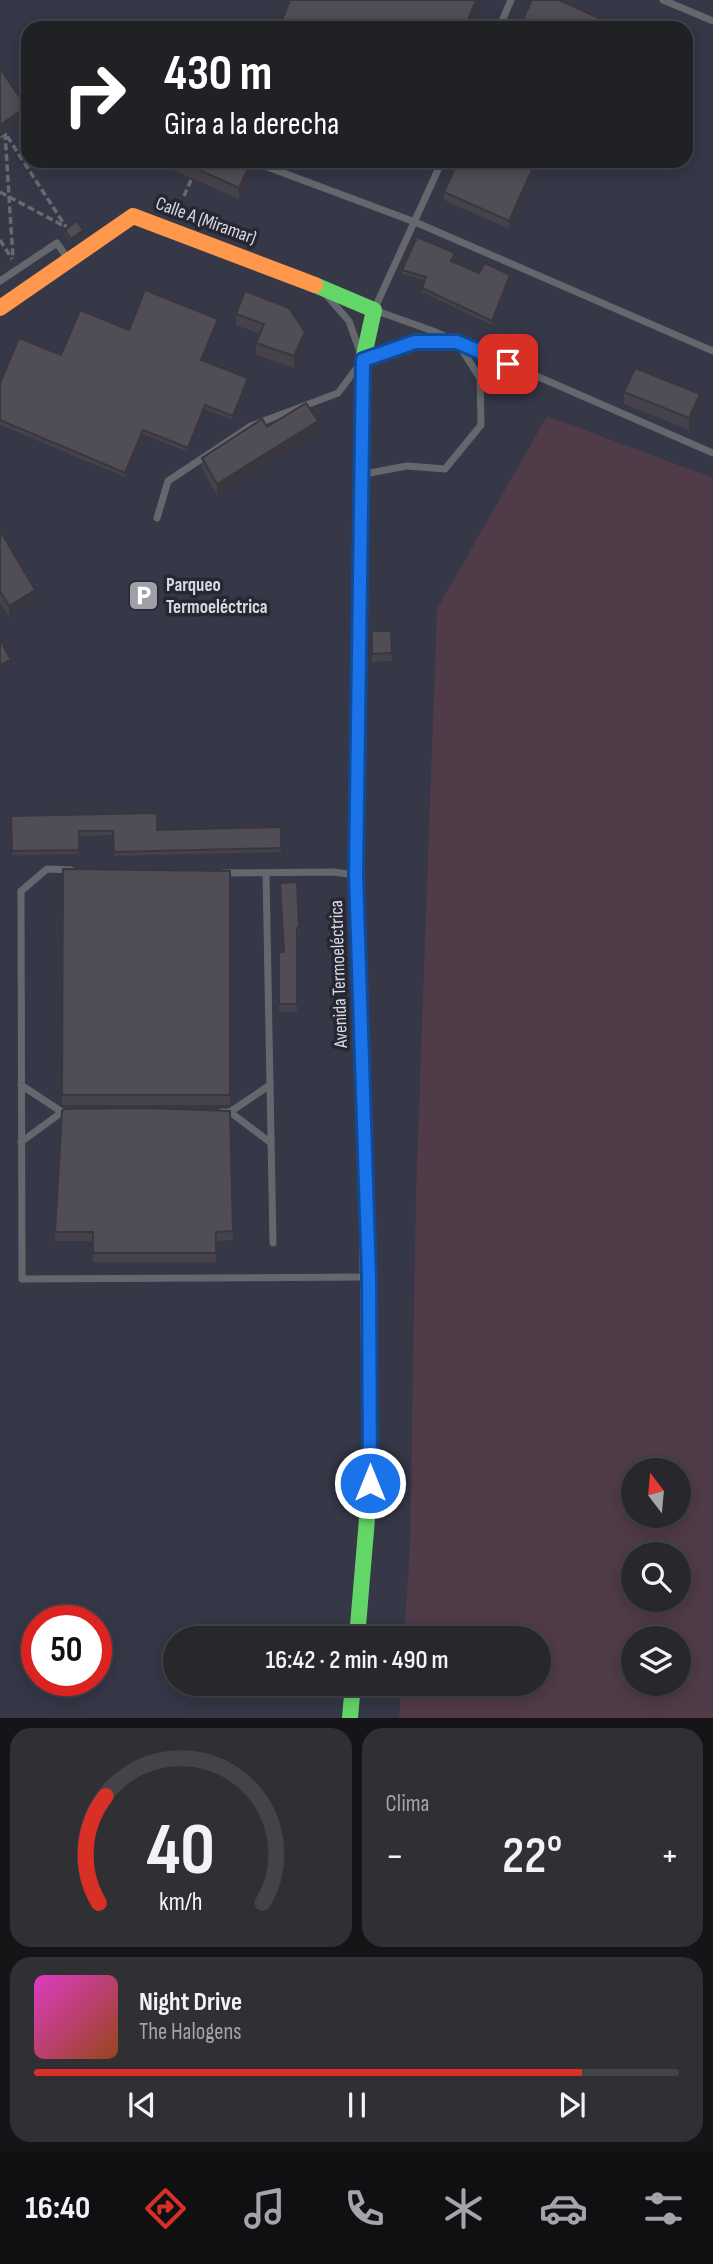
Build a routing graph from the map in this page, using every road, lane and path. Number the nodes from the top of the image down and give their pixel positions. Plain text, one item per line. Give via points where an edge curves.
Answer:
1 (511, 0) edge
2 (663, 0) edge
3 (502, 21) edge
4 (713, 21) edge
5 (5, 133) junction
6 (0, 137) edge
7 (21, 158) edge
8 (28, 168) edge
9 (270, 168) edge
10 (439, 168) edge
11 (192, 178) edge
12 (0, 192) edge
13 (184, 196) dead end
14 (9, 197) junction
15 (415, 222) junction
16 (69, 260) junction
17 (13, 261) dead end
18 (0, 281) edge
19 (318, 286) junction
20 (0, 308) edge
21 (374, 310) junction
22 (457, 342) junction
23 (713, 351) edge
24 (363, 360) junction
25 (713, 453) edge
26 (362, 475) junction
27 (157, 518) dead end
28 (74, 870) edge
29 (212, 873) edge
30 (266, 874) junction
31 (356, 875) junction
32 (21, 1085) junction
33 (270, 1085) junction
34 (62, 1112) junction
35 (75, 1112) edge
36 (217, 1112) edge
37 (230, 1112) junction
38 (21, 1142) junction
39 (271, 1143) junction
40 (273, 1243) dead end
41 (369, 1277) junction
42 (358, 1626) edge
43 (352, 1696) edge
44 (350, 1718) edge

1 - 3 lane
2 - 4 lane
5 - 6 path
5 - 7 path
5 - 14 path
8 - 14 path via 66,227
9 - 15 lane
10 - 15 lane
11 - 13 path
12 - 14 path
14 - 17 path
15 - 21 lane
15 - 23 lane
16 - 18 lane via 57,243
16 - 19 main road, Calle A (Miramar) via 133,216
16 - 20 main road, Calle A (Miramar)
19 - 21 main road, Calle A (Miramar)
19 - 24 lane via 348,321
21 - 22 lane
21 - 24 main road, Avenida Termoeléctrica
22 - 24 lane via 415,342
22 - 25 lane
22 - 26 lane via 480,378 481,425 445,469 407,466
24 - 26 main road, Avenida Termoeléctrica
24 - 27 lane via 338,393 251,426 168,481
26 - 31 main road, Avenida Termoeléctrica
28 - 32 lane via 47,869 21,891
29 - 30 lane
30 - 31 lane
30 - 33 lane
31 - 41 main road, Avenida Termoeléctrica
32 - 34 lane
32 - 38 lane
33 - 37 lane
33 - 39 lane
34 - 35 lane
34 - 38 lane
36 - 37 lane
37 - 39 lane
38 - 41 lane via 22,1279
39 - 40 lane
41 - 42 main road, Avenida Termoeléctrica via 370,1483
43 - 44 main road

